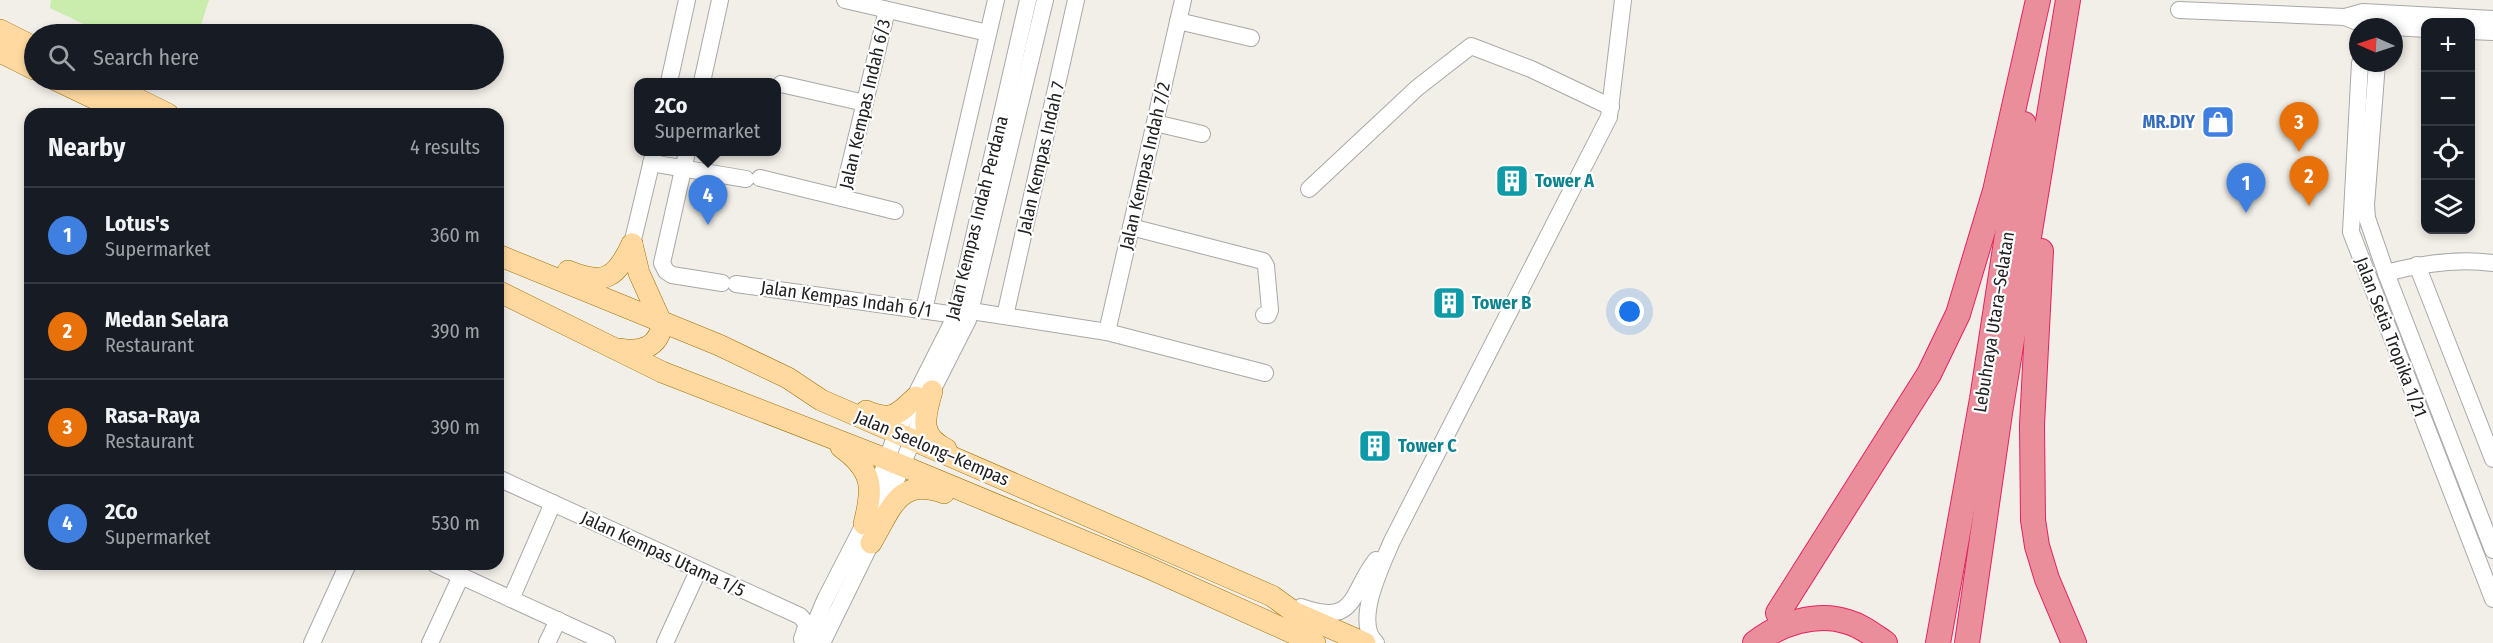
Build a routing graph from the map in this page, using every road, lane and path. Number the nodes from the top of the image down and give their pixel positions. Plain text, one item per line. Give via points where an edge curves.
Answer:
1 (687, 0) edge
2 (720, 0) edge
3 (845, 0) edge
4 (996, 0) edge
5 (1028, 0) edge
6 (1045, 0) edge
7 (1076, 0) edge
8 (1183, 0) edge
9 (1623, 0) edge
10 (2038, 0) edge
11 (2043, 0) edge
12 (2068, 0) edge
13 (887, 10) junction
14 (2180, 10) dead end
15 (2361, 16) edge
16 (2376, 18) edge
17 (2493, 19) edge
18 (2403, 20) edge
19 (1178, 21) junction
20 (2403, 23) edge
21 (2421, 28) edge
22 (0, 30) edge
23 (2475, 31) edge
24 (2493, 32) edge
25 (988, 33) junction
26 (1251, 38) dead end
27 (24, 42) edge
28 (0, 52) edge
29 (24, 64) edge
30 (2360, 72) edge
31 (2377, 72) edge
32 (670, 78) edge
33 (703, 78) edge
34 (781, 84) dead end
35 (77, 90) edge
36 (119, 90) edge
37 (865, 103) junction
38 (1611, 107) junction
39 (115, 108) edge
40 (156, 108) edge
41 (1155, 123) junction
42 (1202, 134) dead end
43 (2045, 143) junction
44 (686, 156) edge
45 (653, 157) edge
46 (684, 168) junction
47 (1310, 189) dead end
48 (843, 198) junction
49 (895, 211) dead end
50 (1131, 227) junction
51 (633, 244) junction
52 (504, 255) edge
53 (504, 257) edge
54 (2493, 263) edge
55 (2417, 265) junction
56 (2386, 273) junction
57 (504, 294) edge
58 (924, 310) junction
59 (963, 313) junction
60 (1264, 315) dead end
61 (1005, 316) junction
62 (662, 324) junction
63 (1107, 332) junction
64 (616, 348) junction
65 (1264, 373) dead end
66 (788, 378) junction
67 (924, 394) junction
68 (818, 433) junction
69 (903, 437) junction
70 (2493, 459) edge
71 (894, 463) junction
72 (504, 481) edge
73 (1021, 486) junction
74 (553, 503) junction
75 (867, 534) junction
76 (1392, 541) junction
77 (2493, 550) edge
78 (1144, 566) junction
79 (345, 570) edge
80 (448, 570) edge
81 (698, 571) junction
82 (2482, 571) junction
83 (461, 576) junction
84 (2493, 589) edge
85 (1272, 596) junction
86 (511, 599) junction
87 (2493, 599) edge
88 (1778, 613) dead end
89 (558, 621) junction
90 (312, 643) edge
91 (430, 643) edge
92 (547, 643) edge
93 (607, 643) edge
94 (665, 643) edge
95 (800, 643) edge
96 (807, 643) edge
97 (822, 643) edge
98 (1315, 643) edge
99 (1365, 643) edge
100 (1376, 643) edge
101 (1755, 643) edge
102 (1885, 643) edge
103 (1938, 643) edge
104 (1967, 643) edge
105 (2074, 643) edge

1 - 32 street
2 - 33 street
3 - 13 street
4 - 25 street
5 - 59 street, Jalan Kempas Indah Perdana
6 - 59 street, Jalan Kempas Indah Perdana
7 - 61 street, Jalan Kempas Indah 7
8 - 19 street, Jalan Kempas Indah 7/2
9 - 38 street
10 - 88 highway via 1995,191 1958,314 1929,374
11 - 103 highway, Lebuhraya Utara–Selatan via 1982,399
12 - 43 highway, Lebuhraya Utara–Selatan
13 - 25 street
13 - 37 street, Jalan Kempas Indah 6/3
14 - 15 street
15 - 16 street
17 - 18 street
19 - 26 street
19 - 41 street, Jalan Kempas Indah 7/2
20 - 21 street
22 - 27 main road
23 - 24 street
25 - 58 street
28 - 29 main road
30 - 82 street, Jalan Setia Tropika 1/21 via 2351,232
31 - 56 street, Jalan Setia Tropika 1/21 via 2366,206
34 - 37 street
35 - 39 main road
36 - 40 main road
37 - 48 street, Jalan Kempas Indah 6/3
38 - 47 street via 1471,46 1417,88
38 - 76 street via 1545,246
41 - 42 street
41 - 50 street, Jalan Kempas Indah 7/2
43 - 104 highway, Lebuhraya Utara–Selatan
43 - 105 highway via 2032,424 2033,520 2047,579
44 - 46 street
45 - 46 street
45 - 51 street
46 - 48 street
46 - 58 street, Jalan Kempas Indah 6/1 via 662,263 672,275
48 - 49 street
50 - 60 street via 1263,261 1270,310
50 - 63 street, Jalan Kempas Indah 7/2
51 - 52 main road via 616,273 598,279
51 - 62 main road via 639,273
53 - 62 main road, Jalan Seelong–Kempas
54 - 55 street
55 - 56 street
55 - 70 street
56 - 77 street, Jalan Setia Tropika 1/21
57 - 64 main road, Jalan Seelong–Kempas
58 - 59 street, Jalan Kempas Indah 6/1
59 - 61 street, Jalan Kempas Indah 6/1
59 - 67 street
61 - 63 street, Jalan Kempas Indah 6/1
62 - 64 main road via 651,346 630,351
62 - 66 main road, Jalan Seelong–Kempas via 719,345
63 - 65 street, Jalan Kempas Indah 6/1
64 - 68 main road, Jalan Seelong–Kempas via 662,372
66 - 67 main road via 880,417 900,414
66 - 69 main road, Jalan Seelong–Kempas via 821,400
67 - 69 street
67 - 73 main road via 925,425 938,445
68 - 71 main road, Jalan Seelong–Kempas
68 - 75 main road via 850,454 870,480
69 - 71 street
69 - 73 main road, Jalan Seelong–Kempas
71 - 75 street
71 - 78 main road, Jalan Seelong–Kempas
72 - 74 street, Jalan Kempas Utama 1/5
73 - 85 main road, Jalan Seelong–Kempas
74 - 81 street, Jalan Kempas Utama 1/5
74 - 86 street
75 - 78 main road via 899,498 916,488 975,505 1065,546
75 - 96 street via 825,600
75 - 97 street
76 - 85 street via 1373,564 1355,597 1337,612 1315,612
76 - 100 street via 1369,605 1368,630
78 - 98 main road, Jalan Seelong–Kempas
79 - 90 street
80 - 83 street
81 - 94 street
81 - 95 street, Jalan Kempas Utama 1/5 via 800,616 807,624
82 - 84 street
82 - 87 street, Jalan Setia Tropika 1/21
83 - 86 street
83 - 91 street
85 - 99 main road, Jalan Seelong–Kempas via 1294,612
86 - 89 street
89 - 92 street
89 - 93 street
101 - 102 highway via 1778,628 1824,619 1859,626

